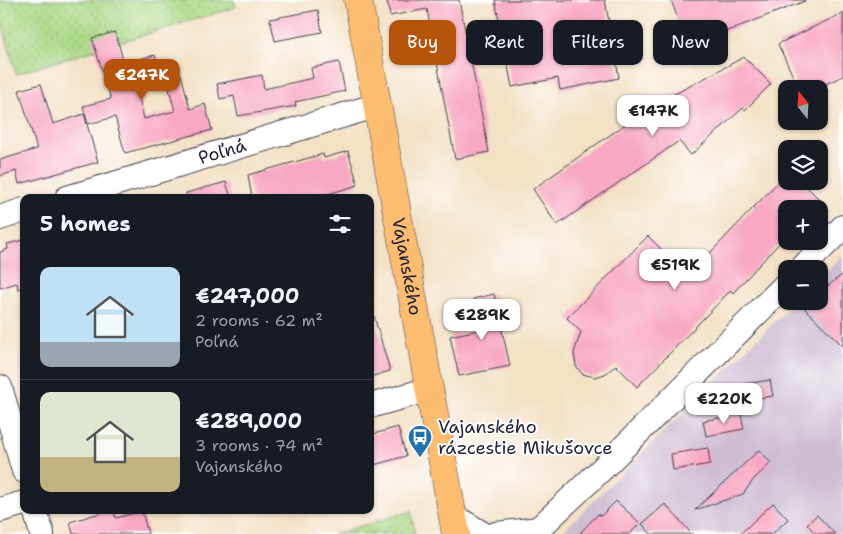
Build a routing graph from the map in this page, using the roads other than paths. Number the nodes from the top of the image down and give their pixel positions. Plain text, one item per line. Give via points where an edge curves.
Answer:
1 (358, 0) edge
2 (378, 105) junction
3 (80, 194) edge
4 (20, 211) edge
5 (0, 218) edge
6 (843, 227) edge
7 (810, 260) edge
8 (778, 292) edge
9 (0, 388) edge
10 (430, 389) junction
11 (374, 405) edge
12 (20, 457) edge
13 (20, 504) edge
14 (0, 510) edge
15 (36, 514) edge
16 (455, 525) edge
17 (535, 531) edge
18 (42, 534) edge
19 (483, 534) edge
20 (496, 534) edge

1 - 2 main road, Vajanského
2 - 3 street, Poľná
2 - 10 main road, Vajanského
4 - 5 street
6 - 7 street
8 - 17 street via 603,468
9 - 12 street
10 - 11 street
10 - 16 main road, Vajanského
13 - 14 street
15 - 18 street
16 - 19 street
17 - 20 street

